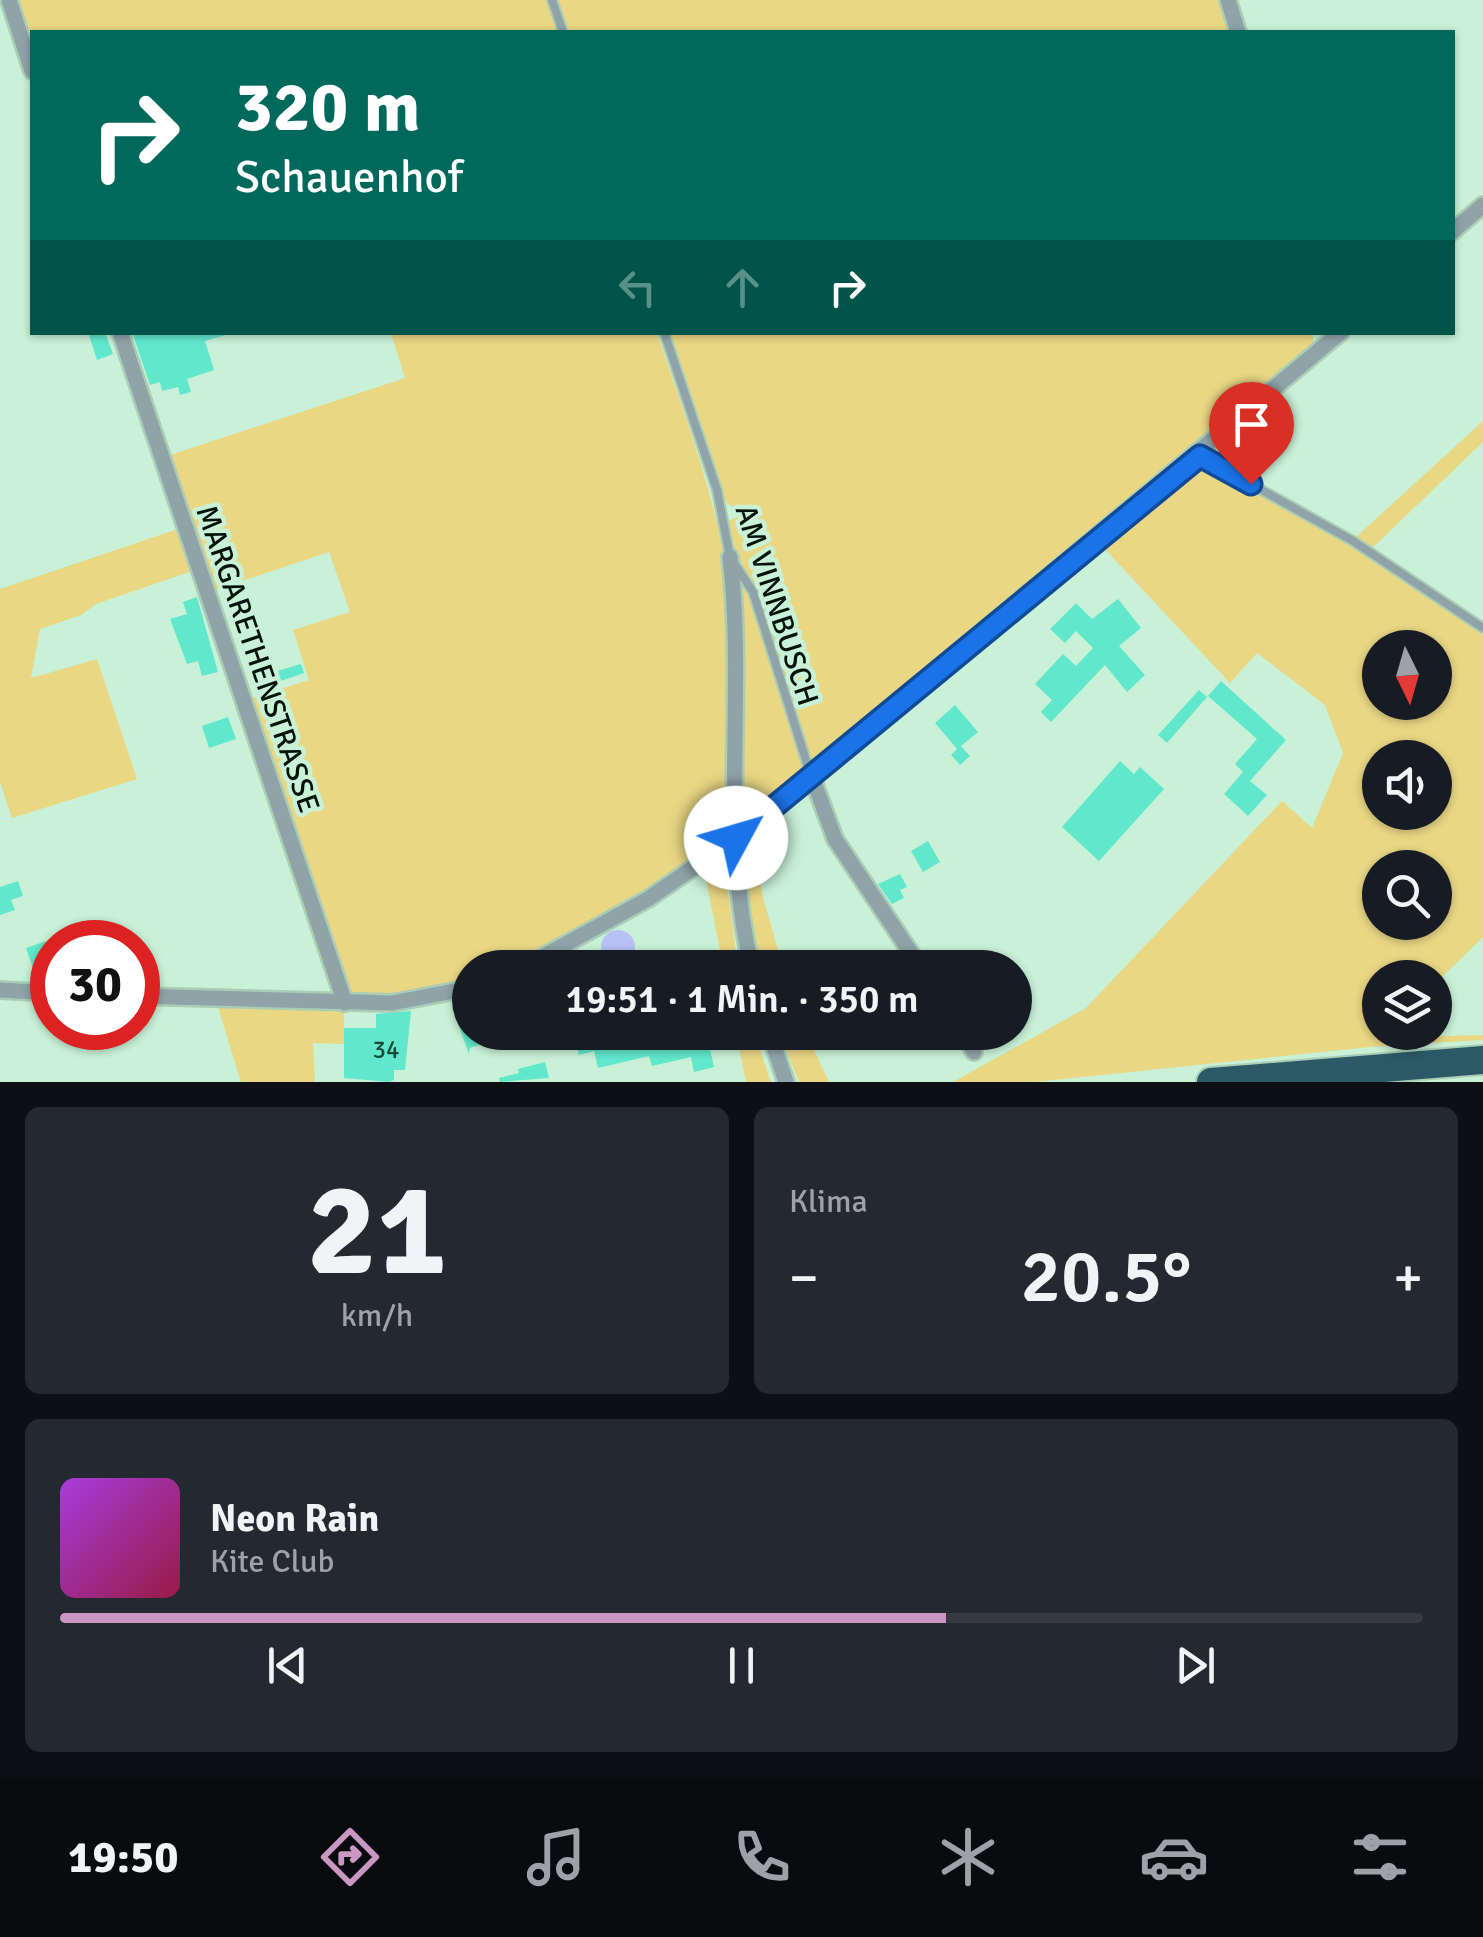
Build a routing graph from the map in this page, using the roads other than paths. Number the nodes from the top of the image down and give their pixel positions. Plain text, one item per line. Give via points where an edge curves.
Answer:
1 (9, 0) edge
2 (552, 0) edge
3 (1228, 0) edge
4 (562, 30) edge
5 (1237, 30) edge
6 (30, 65) edge
7 (1483, 204) edge
8 (1455, 229) edge
9 (121, 335) edge
10 (665, 335) edge
11 (1318, 335) edge
12 (1339, 335) edge
13 (1321, 351) junction
14 (1200, 456) junction
15 (730, 557) junction
16 (1483, 628) edge
17 (812, 778) junction
18 (736, 838) junction
19 (555, 950) edge
20 (747, 950) edge
21 (909, 950) edge
22 (0, 990) edge
23 (452, 991) edge
24 (30, 992) edge
25 (160, 997) edge
26 (346, 1003) junction
27 (775, 1050) edge
28 (1483, 1060) edge
29 (786, 1082) edge
30 (1211, 1082) edge

1 - 6 street
2 - 4 lane
3 - 5 street
7 - 8 street
9 - 26 street, MARGARETHENSTRASSE
10 - 15 lane, AM VINNBUSCH via 718,490
11 - 13 street
12 - 13 street
13 - 14 street
14 - 16 lane via 1354,541
14 - 17 street
15 - 17 lane, AM VINNBUSCH via 754,592
15 - 18 street
17 - 18 street
17 - 21 street via 835,839
18 - 19 street via 648,899
18 - 20 street
22 - 24 street
23 - 26 street
25 - 26 street
27 - 29 street
28 - 30 highway

